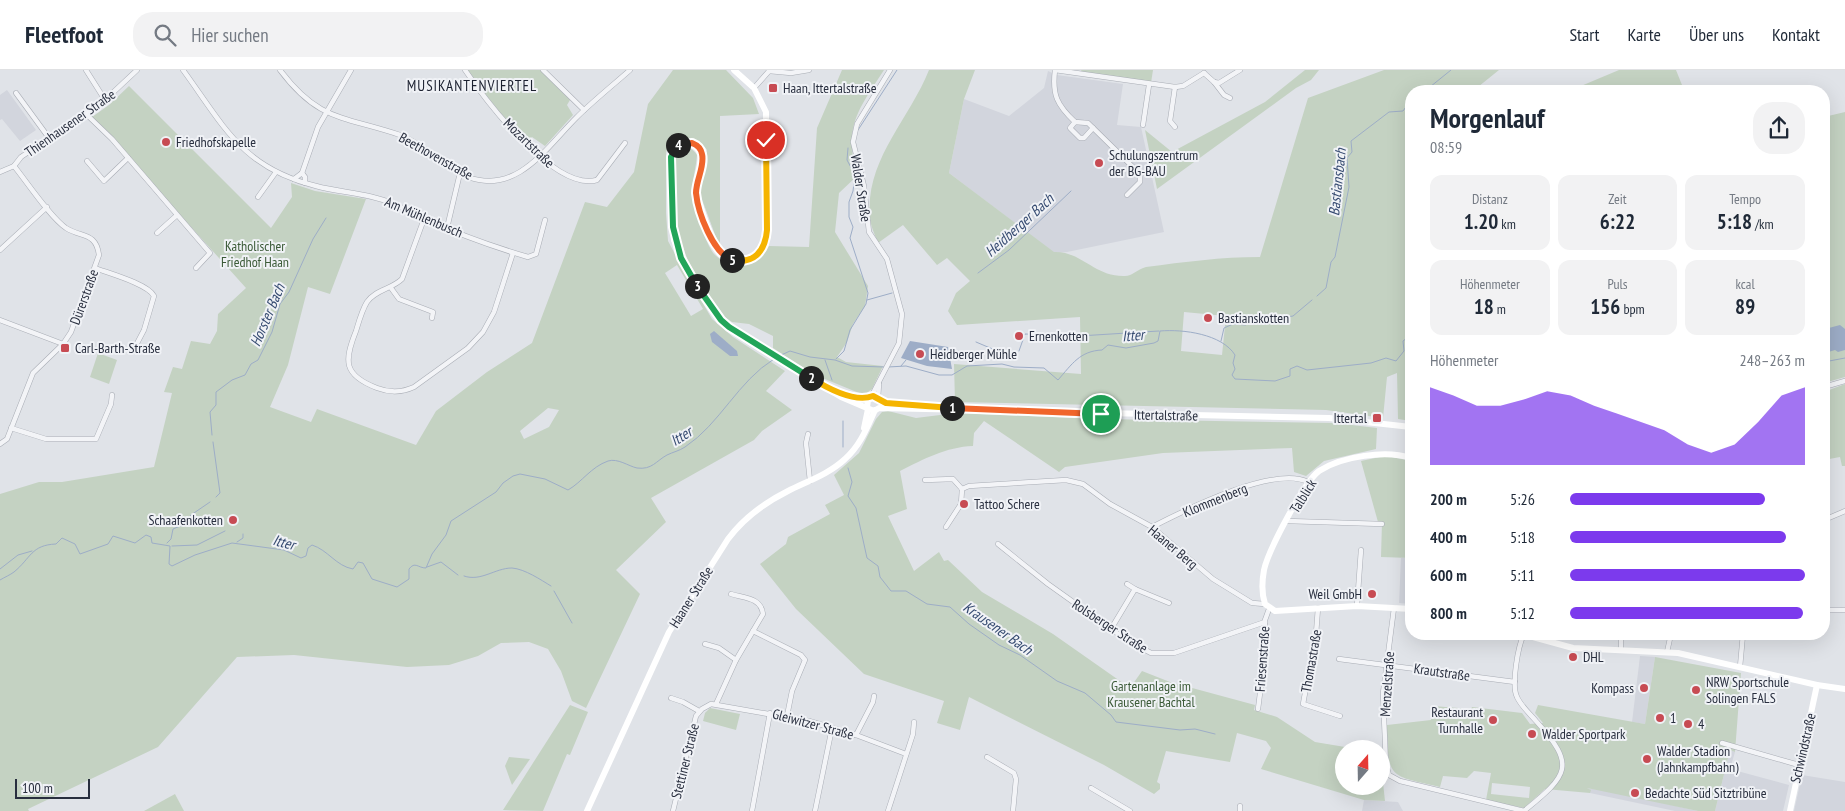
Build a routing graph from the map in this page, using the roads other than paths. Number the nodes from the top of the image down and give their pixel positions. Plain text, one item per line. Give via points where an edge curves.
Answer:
1 (86, 70) edge
2 (137, 70) edge
3 (183, 70) edge
4 (280, 70) edge
5 (351, 70) edge
6 (465, 70) edge
7 (544, 70) edge
8 (630, 70) edge
9 (734, 70) edge
10 (770, 70) edge
11 (809, 70) edge
12 (890, 70) edge
13 (1055, 70) edge
14 (1240, 70) edge
15 (1066, 71) edge
16 (1204, 71) edge
17 (1214, 82) junction
18 (1148, 85) junction
19 (754, 88) junction
20 (1175, 88) junction
21 (16, 93) dead end
22 (1230, 98) dead end
23 (105, 100) junction
24 (584, 110) junction
25 (85, 113) junction
26 (324, 113) junction
27 (1075, 122) junction
28 (1143, 125) dead end
29 (1175, 127) dead end
30 (1093, 128) junction
31 (49, 138) junction
32 (625, 144) dead end
33 (540, 157) junction
34 (128, 158) junction
35 (87, 161) dead end
36 (14, 166) junction
37 (0, 172) edge
38 (276, 172) junction
39 (302, 173) junction
40 (460, 174) junction
41 (294, 179) junction
42 (305, 183) junction
43 (1127, 195) dead end
44 (258, 197) dead end
45 (47, 207) junction
46 (176, 216) junction
47 (424, 219) junction
48 (545, 220) dead end
49 (447, 228) junction
50 (157, 233) dead end
51 (0, 250) edge
52 (513, 253) junction
53 (95, 268) junction
54 (196, 268) dead end
55 (391, 288) junction
56 (432, 318) dead end
57 (0, 320) edge
58 (63, 344) junction
59 (134, 348) dead end
60 (888, 365) joint
61 (1845, 381) edge
62 (1830, 385) edge
63 (112, 395) dead end
64 (873, 404) junction
65 (1405, 426) edge
66 (11, 428) junction
67 (808, 434) dead end
68 (0, 444) edge
69 (1405, 456) edge
70 (925, 480) dead end
71 (810, 481) junction
72 (1308, 482) junction
73 (962, 489) junction
74 (1845, 511) edge
75 (1830, 517) edge
76 (1287, 521) junction
77 (1382, 524) dead end
78 (946, 527) dead end
79 (1152, 527) junction
80 (998, 544) dead end
81 (1361, 550) dead end
82 (1127, 584) dead end
83 (1135, 589) junction
84 (731, 594) dead end
85 (1169, 603) dead end
86 (1358, 606) junction
87 (1267, 607) junction
88 (1318, 608) junction
89 (1394, 608) junction
90 (1405, 609) edge
91 (1830, 610) edge
92 (1845, 610) edge
93 (1265, 622) junction
94 (1111, 629) junction
95 (753, 631) junction
96 (1521, 640) edge
97 (1545, 640) edge
98 (1620, 640) edge
99 (1670, 640) edge
100 (1742, 640) edge
101 (705, 644) dead end
102 (1621, 650) junction
103 (1667, 652) junction
104 (1339, 659) dead end
105 (736, 660) junction
106 (1387, 665) junction
107 (1740, 667) junction
108 (1515, 682) junction
109 (1818, 685) junction
110 (1845, 689) edge
111 (874, 696) dead end
112 (671, 698) dead end
113 (716, 704) junction
114 (1258, 709) dead end
115 (699, 711) junction
116 (770, 713) junction
117 (787, 716) junction
118 (1340, 716) dead end
119 (914, 722) dead end
120 (832, 728) junction
121 (856, 735) junction
122 (1722, 743) dead end
123 (906, 754) junction
124 (987, 757) dead end
125 (1799, 765) junction
126 (1091, 788) dead end
127 (587, 811) edge
128 (673, 811) edge
129 (752, 811) edge
130 (814, 811) edge
131 (888, 811) edge
132 (1013, 811) edge
133 (1130, 811) edge
134 (1524, 811) edge
135 (1790, 811) edge

1 - 23 street
2 - 23 street, Thienhausener Straße
3 - 38 street, Am Mühlenbusch via 232,139 250,156
4 - 26 street, Beethovenstraße via 294,89
5 - 26 street
6 - 33 street, Mozartstraße via 492,107
7 - 24 street
8 - 24 street, Beethovenstraße
9 - 19 main road, Ittertalstraße
10 - 11 street via 791,73
10 - 19 street
12 - 60 street, Walder Straße via 857,124 853,142 864,186 869,232 888,259 901,306 898,343
13 - 15 street
13 - 27 street via 1054,96
14 - 17 street via 1223,82
15 - 18 street
16 - 17 street
16 - 20 street
17 - 22 street via 1224,96
18 - 20 street
18 - 28 street
19 - 64 main road, Ittertalstraße via 766,112 767,230 763,249 744,261 731,260 717,250 696,192 702,154 692,143 678,145 672,153 673,227 681,258 721,320 745,339 826,388
20 - 29 street via 1170,121
21 - 31 street
23 - 25 street, Thienhausener Straße
24 - 33 street, Beethovenstraße
25 - 31 street, Thienhausener Straße
25 - 34 street
26 - 39 street
26 - 40 street, Beethovenstraße via 405,137
27 - 30 street via 1088,123
27 - 30 street via 1070,128 1080,138
30 - 43 street via 1140,174 1140,182
31 - 36 street, Thienhausener Straße via 21,157
32 - 33 street, Mozartstraße via 602,176 591,182 558,171
33 - 40 street, Beethovenstraße via 507,179 480,180
34 - 35 street via 104,181
34 - 46 street
36 - 37 street, Thienhausener Straße
36 - 45 street, Dürerstraße
38 - 41 street, Am Mühlenbusch
38 - 44 street
39 - 41 street
39 - 42 street
40 - 49 street
41 - 42 street, Am Mühlenbusch
42 - 47 street, Am Mühlenbusch via 373,196
45 - 51 street
45 - 53 street, Dürerstraße via 64,226 90,237 97,244 99,255
46 - 50 street
46 - 54 street via 210,254
47 - 49 street, Am Mühlenbusch
47 - 55 street via 405,273
48 - 52 street, Am Mühlenbusch via 536,254 528,257
49 - 52 street, Am Mühlenbusch
52 - 55 street via 494,312 483,332 468,348 404,392 381,390 367,384 353,374 348,365 348,351 366,304 372,296
53 - 58 street, Dürerstraße via 71,332
53 - 59 street via 146,288 154,296 144,330
55 - 56 street via 399,299 433,312
57 - 58 street
58 - 66 street, Dürerstraße via 33,373
60 - 64 street, Haaner Straße
61 - 62 street
63 - 66 street via 96,439 46,439
64 - 65 main road, Ittertalstraße via 1138,415 1329,418
64 - 71 main road, Haaner Straße via 862,439 852,452
66 - 68 street, Dürerstraße via 7,439
67 - 71 street
69 - 72 main road, Talblick via 1391,453 1356,459 1325,468
70 - 73 street via 953,479
71 - 127 main road, Haaner Straße via 774,499 728,539 669,632
72 - 76 main road, Talblick
72 - 79 street, Klommenberg via 1292,477 1240,487
73 - 78 street via 961,504
73 - 79 street, Haaner Berg via 1066,480 1083,484 1110,504
74 - 75 street
76 - 77 street
76 - 87 main road, Talblick via 1264,572 1263,594
79 - 87 street, Haaner Berg via 1213,579 1252,603
80 - 94 street, Rolsberger Straße
81 - 86 street
82 - 83 street
83 - 85 street
83 - 94 street
84 - 95 street via 750,598 762,608 763,614
86 - 88 main road
86 - 89 main road
87 - 88 main road via 1282,612
87 - 93 street, Friesenstraße
88 - 118 street, Thomastraße via 1303,704
89 - 90 main road
89 - 106 street, Menzelstraße
91 - 92 street
93 - 94 street, Rolsberger Straße via 1182,651 1161,654 1140,649
93 - 114 street, Friesenstraße
95 - 105 street
95 - 117 street via 804,658
96 - 108 street
97 - 102 main road via 1574,648
98 - 102 street
99 - 103 street
100 - 107 street
101 - 105 street via 719,648
102 - 103 main road
103 - 107 main road
104 - 106 street, Krautstraße
105 - 113 street
106 - 108 street, Krautstraße
106 - 134 street, Menzelstraße via 1383,693 1389,775 1400,782
107 - 109 main road
108 - 134 street via 1517,698 1554,740 1563,757 1560,774 1554,784
109 - 110 main road
109 - 125 main road, Schwindstraße
111 - 121 street
112 - 115 street, Stettiner Straße
113 - 115 street, Stettiner Straße via 707,705
113 - 116 street, Gleiwitzer Straße
115 - 128 street, Stettiner Straße
116 - 117 street, Gleiwitzer Straße
116 - 129 street
117 - 120 street, Gleiwitzer Straße
119 - 123 street
120 - 121 street, Gleiwitzer Straße
120 - 130 street
121 - 123 street, Gleiwitzer Straße
122 - 125 street
123 - 131 street
124 - 132 street via 1014,774
125 - 135 main road, Schwindstraße
126 - 133 street

